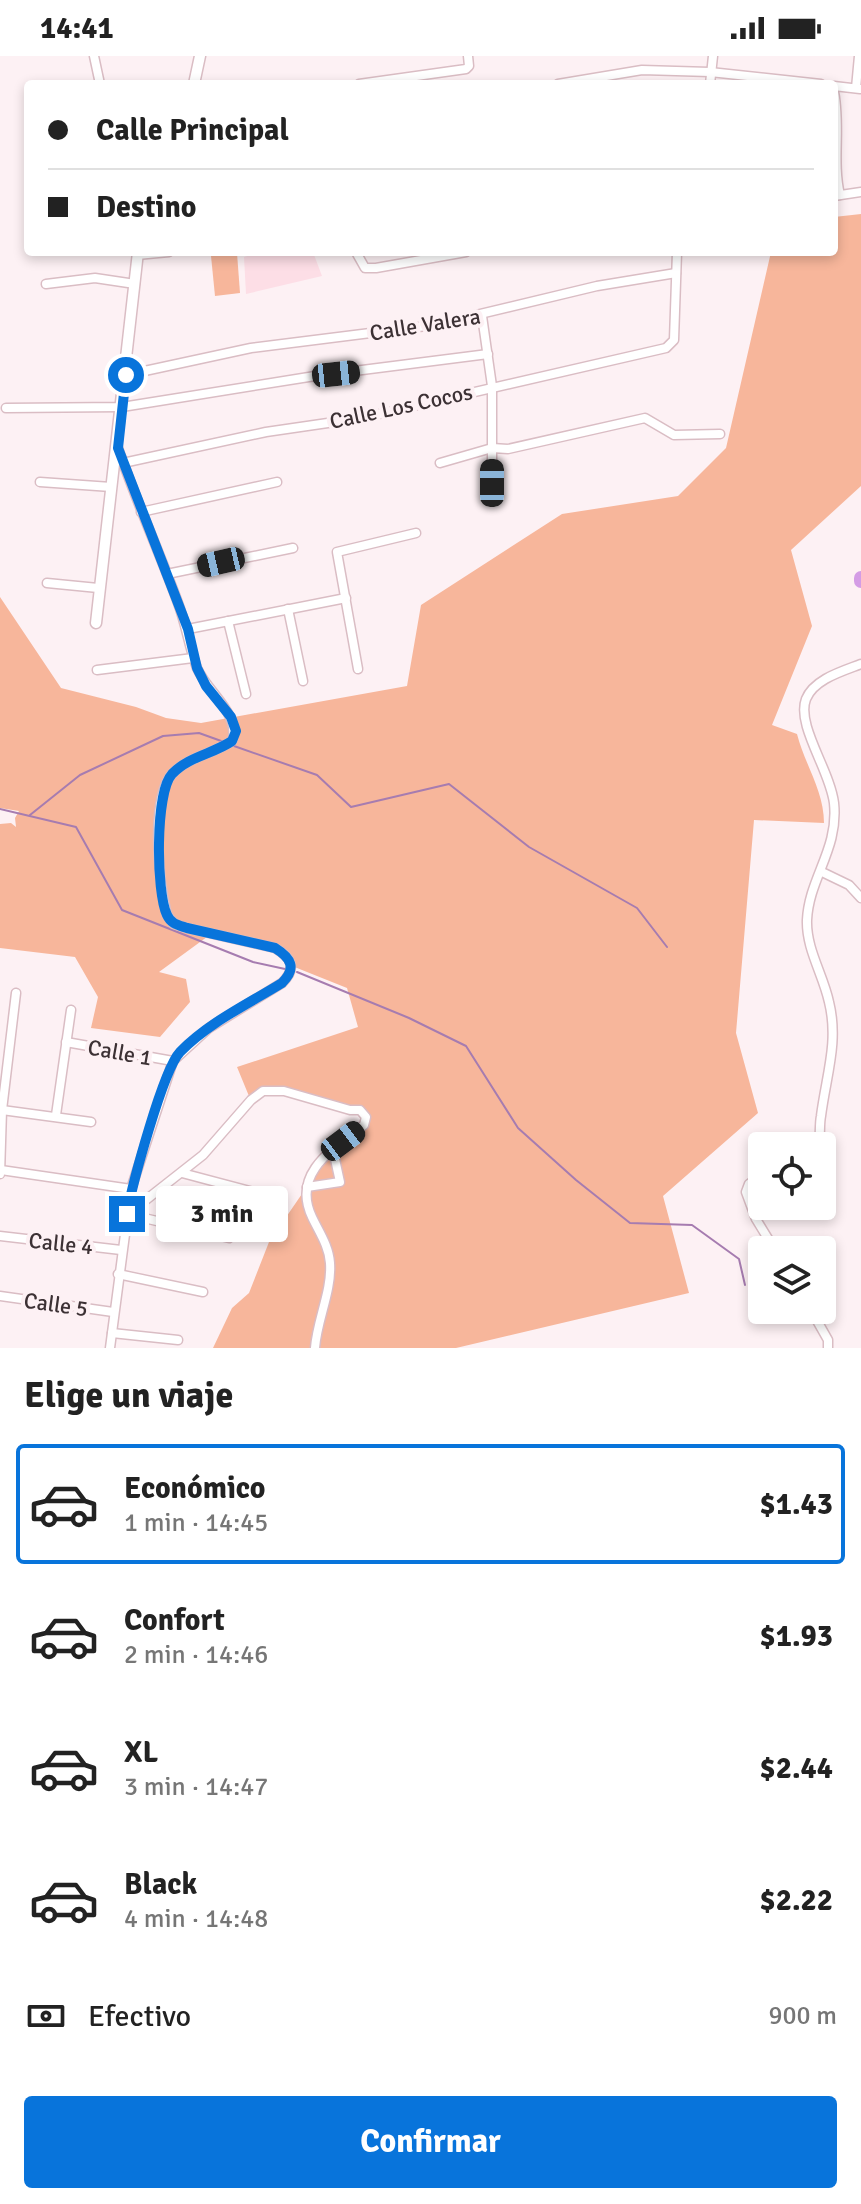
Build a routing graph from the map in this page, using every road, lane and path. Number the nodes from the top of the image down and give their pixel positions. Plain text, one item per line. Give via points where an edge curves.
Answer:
1 (94, 56) edge
2 (200, 56) edge
3 (468, 56) edge
4 (713, 56) edge
5 (859, 56) edge
6 (710, 72) junction
7 (99, 80) edge
8 (195, 80) edge
9 (438, 80) edge
10 (587, 80) edge
11 (710, 80) edge
12 (767, 80) edge
13 (858, 88) edge
14 (838, 89) edge
15 (861, 192) edge
16 (838, 196) edge
17 (138, 256) edge
18 (358, 256) edge
19 (444, 256) edge
20 (677, 256) edge
21 (676, 273) junction
22 (46, 284) dead end
23 (135, 284) junction
24 (482, 316) junction
25 (488, 354) junction
26 (126, 375) junction
27 (492, 386) junction
28 (122, 407) junction
29 (6, 408) dead end
30 (720, 434) dead end
31 (118, 448) junction
32 (492, 448) junction
33 (123, 463) junction
34 (440, 463) dead end
35 (40, 482) dead end
36 (277, 482) dead end
37 (492, 483) dead end
38 (111, 487) junction
39 (141, 512) junction
40 (416, 533) dead end
41 (293, 548) dead end
42 (167, 574) junction
43 (47, 583) dead end
44 (98, 588) junction
45 (346, 598) junction
46 (288, 609) junction
47 (228, 621) junction
48 (96, 623) dead end
49 (188, 629) junction
50 (193, 658) junction
51 (861, 664) edge
52 (358, 669) dead end
53 (97, 670) dead end
54 (303, 681) dead end
55 (246, 694) dead end
56 (822, 872) junction
57 (861, 898) edge
58 (16, 993) dead end
59 (71, 1010) dead end
60 (66, 1042) junction
61 (173, 1061) junction
62 (2, 1110) junction
63 (56, 1115) junction
64 (91, 1122) dead end
65 (820, 1132) edge
66 (333, 1150) junction
67 (0, 1172) edge
68 (182, 1173) junction
69 (307, 1187) junction
70 (131, 1189) junction
71 (257, 1193) dead end
72 (127, 1214) junction
73 (0, 1236) edge
74 (229, 1238) dead end
75 (121, 1250) junction
76 (118, 1274) junction
77 (203, 1292) dead end
78 (0, 1296) edge
79 (113, 1312) junction
80 (819, 1324) edge
81 (112, 1333) junction
82 (178, 1340) dead end
83 (110, 1348) edge
84 (315, 1348) edge
85 (828, 1348) edge

1 - 7 street
2 - 8 street
3 - 9 street via 468,68
4 - 6 street
5 - 13 street
6 - 10 street via 642,70
6 - 11 street
6 - 12 street
13 - 14 street
15 - 16 street
17 - 23 street
18 - 19 street via 365,268
20 - 21 street
21 - 24 street, Calle Valera via 597,286
21 - 27 street, Calle Los Cocos via 672,346
22 - 23 street via 95,278
23 - 26 street
24 - 25 street
24 - 26 street, Calle Valera via 251,348
25 - 27 street
25 - 28 street
26 - 28 street
27 - 32 street
27 - 33 street, Calle Los Cocos via 362,418 266,432
28 - 29 street
28 - 31 street
30 - 32 street via 674,435 645,418 508,449
31 - 33 street
31 - 38 street
32 - 34 street
32 - 37 street
33 - 39 street
35 - 38 street
36 - 39 street
38 - 44 street
39 - 42 street
40 - 45 street via 339,550
41 - 42 street
42 - 49 street
43 - 44 street
44 - 48 street
45 - 46 street
45 - 52 street
46 - 47 street
46 - 54 street
47 - 49 street
47 - 55 street
49 - 50 street
50 - 53 street
50 - 61 street via 236,731 232,741 185,764 166,784 159,814 167,915 187,928 275,948 292,966 282,983 200,1035
51 - 56 street via 813,687 805,702 805,725 828,774 834,803 834,833
56 - 57 street via 849,885
56 - 65 street via 808,906 807,927 834,1031
58 - 62 street
59 - 60 street
60 - 61 street, Calle 1
60 - 63 street
61 - 70 street
62 - 63 street
62 - 67 street
63 - 64 street
66 - 68 street via 364,1125 364,1113 284,1091 263,1091
66 - 69 street via 317,1162
66 - 69 street via 340,1182
67 - 70 street
68 - 71 street
68 - 72 street
69 - 84 street via 308,1208 330,1262
70 - 72 street
72 - 74 street
72 - 75 street
73 - 75 street, Calle 4
75 - 76 street
76 - 77 street
76 - 79 street
78 - 79 street, Calle 5
79 - 81 street
80 - 85 street
81 - 82 street
81 - 83 street

